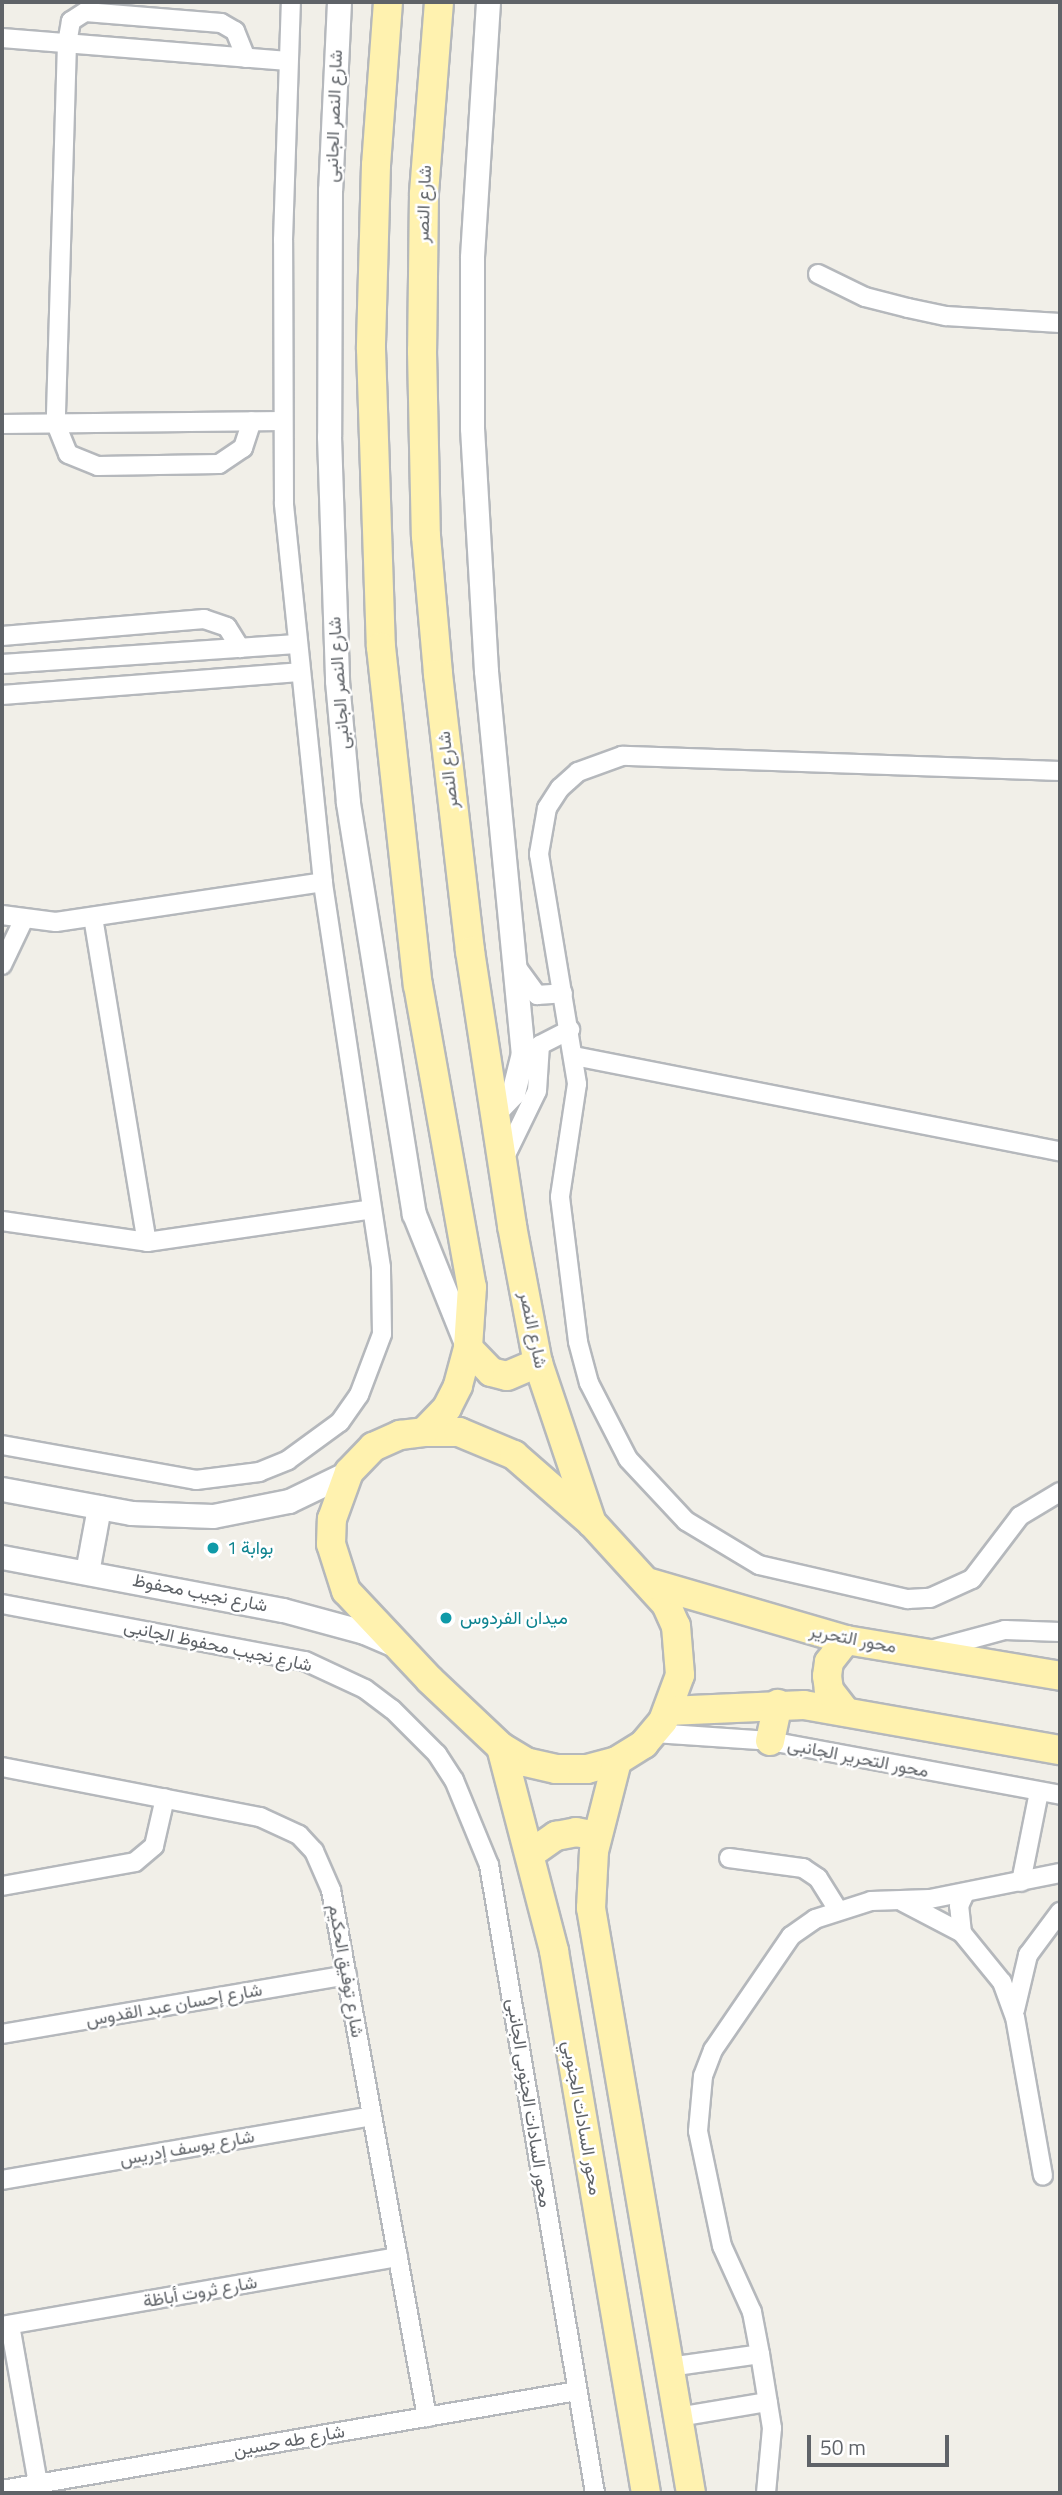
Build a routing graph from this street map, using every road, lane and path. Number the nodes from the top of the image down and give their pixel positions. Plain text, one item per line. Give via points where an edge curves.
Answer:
1 (291, 2) edge
2 (339, 2) edge
3 (388, 2) edge
4 (439, 2) edge
5 (488, 2) edge
6 (2, 38) edge
7 (66, 43) junction
8 (246, 58) junction
9 (288, 61) junction
10 (818, 274) dead end
11 (1060, 323) edge
12 (251, 421) junction
13 (283, 421) junction
14 (2, 424) edge
15 (56, 424) junction
16 (2, 636) edge
17 (296, 644) junction
18 (240, 648) junction
19 (183, 652) junction
20 (2, 664) edge
21 (299, 672) junction
22 (186, 681) junction
23 (2, 695) edge
24 (1060, 771) edge
25 (323, 882) junction
26 (2, 915) edge
27 (93, 917) junction
28 (23, 921) junction
29 (515, 962) junction
30 (2, 965) edge
31 (563, 993) junction
32 (570, 1030) junction
33 (574, 1056) junction
34 (494, 1112) junction
35 (1060, 1152) edge
36 (502, 1163) junction
37 (372, 1209) junction
38 (2, 1221) edge
39 (147, 1242) junction
40 (468, 1348) junction
41 (538, 1363) junction
42 (424, 1432) junction
43 (2, 1445) edge
44 (349, 1472) junction
45 (2, 1489) edge
46 (1060, 1492) edge
47 (99, 1507) junction
48 (592, 1523) junction
49 (2, 1557) edge
50 (87, 1572) junction
51 (650, 1583) junction
52 (2, 1604) edge
53 (1060, 1632) edge
54 (846, 1640) junction
55 (394, 1646) junction
56 (923, 1652) junction
57 (1060, 1676) edge
58 (778, 1704) junction
59 (846, 1712) junction
60 (661, 1722) junction
61 (417, 1731) joint
62 (770, 1741) junction
63 (501, 1747) junction
64 (1060, 1750) edge
65 (617, 1760) junction
66 (2, 1768) edge
67 (1039, 1792) junction
68 (1060, 1795) edge
69 (164, 1798) junction
70 (597, 1836) junction
71 (530, 1854) junction
72 (729, 1858) dead end
73 (1057, 1876) edge
74 (1020, 1882) junction
75 (2, 1886) edge
76 (965, 1893) junction
77 (901, 1902) junction
78 (837, 1909) junction
79 (1060, 1912) edge
80 (962, 1933) junction
81 (982, 1951) junction
82 (1028, 1955) junction
83 (347, 1975) junction
84 (1015, 2017) junction
85 (2, 2034) edge
86 (372, 2116) junction
87 (1043, 2176) dead end
88 (2, 2180) edge
89 (398, 2257) junction
90 (6, 2325) edge
91 (760, 2354) junction
92 (669, 2367) junction
93 (577, 2392) junction
94 (768, 2402) junction
95 (427, 2417) junction
96 (678, 2417) junction
97 (38, 2484) junction
98 (2, 2490) edge
99 (595, 2493) edge
100 (646, 2493) edge
101 (691, 2493) edge
102 (766, 2493) edge

1 - 9 street
2 - 40 street, شارع النصر الجانبى via 330,190 329,436 337,681 348,803 414,1214
3 - 40 main road via 376,165 371,349 381,647 418,985 469,1259
4 - 34 main road, شارع النصر via 424,194 426,536 452,813
5 - 29 street via 472,258 472,428 480,590
6 - 7 street
7 - 8 street
7 - 8 street via 71,21 85,12 221,23 234,31
7 - 15 street
8 - 9 street
9 - 13 street
10 - 11 street via 865,297 908,309
12 - 13 street
12 - 15 street
12 - 15 street via 243,449 219,464 99,466 68,454
13 - 17 street via 284,504
14 - 15 street
16 - 18 street via 204,619 227,627
17 - 18 street
17 - 21 street
18 - 19 street
19 - 20 street
19 - 22 street
21 - 22 street
21 - 25 street
22 - 23 street
24 - 31 street via 622,757 599,761 560,788 540,831 539,854
25 - 27 street
25 - 37 street
26 - 28 street
27 - 28 street
27 - 39 street
28 - 30 street
29 - 31 street via 537,996
29 - 34 street via 523,1067 513,1093
31 - 32 street
32 - 33 street
32 - 36 street via 540,1045 537,1091
33 - 35 street
33 - 46 street via 576,1108 560,1197 578,1342 606,1423 628,1459 686,1521 759,1565 908,1599 930,1598 972,1579 1020,1516
34 - 36 main road, شارع النصر
36 - 41 main road, شارع النصر
37 - 39 street
37 - 43 street via 385,1303 382,1334 359,1395 340,1422 288,1460 228,1479 196,1480
38 - 39 street
40 - 41 main road via 491,1373 516,1374
40 - 42 main road via 447,1408
41 - 48 main road, شارع النصر
42 - 44 main road via 400,1435 373,1447
42 - 48 main road via 459,1432 514,1455
44 - 47 street via 324,1488 252,1511 174,1517
44 - 55 main road via 332,1519 336,1568 360,1611
45 - 47 street
47 - 50 street
48 - 51 main road
49 - 50 street, شارع نجيب محفوظ
50 - 55 street, شارع نجيب محفوظ via 293,1612
51 - 54 main road, محور التحرير
51 - 60 main road via 671,1615 681,1650 680,1675
52 - 61 street, شارع نجيب محفوظ الجانبى via 305,1661 365,1689
53 - 56 street via 1005,1629
54 - 56 main road, محور التحرير
54 - 59 main road via 829,1662 827,1676 832,1696
55 - 63 main road
56 - 57 main road, محور التحرير
58 - 59 main road
58 - 60 main road
58 - 62 main road
59 - 64 main road
60 - 62 street, محور التحرير الجانبى
60 - 65 main road
61 - 93 street, محور السادات الجنوبى الجانبى via 459,1788 489,1865
62 - 67 street, محور التحرير الجانبى
63 - 65 main road via 526,1762 556,1769 587,1769
63 - 71 main road, محور السادات الجنوبي
65 - 70 main road
66 - 69 street, شارع توفيق الحكيم
67 - 68 street, محور التحرير الجانبى
67 - 74 street
69 - 75 street via 154,1846 135,1863
69 - 83 street, شارع توفيق الحكيم via 260,1817 299,1835 325,1869
70 - 71 main road via 576,1832 556,1836
70 - 92 main road via 591,1908
71 - 100 main road, محور السادات الجنوبي via 554,1951
72 - 78 street via 803,1868 818,1878
73 - 74 street
74 - 76 street
76 - 77 street
76 - 80 street via 959,1906
77 - 78 street via 871,1901
77 - 80 street
78 - 91 street via 791,1936 727,2025 708,2063 698,2103 698,2131 722,2246 752,2312
79 - 82 street
80 - 81 street
81 - 82 street via 996,1960 1013,1962
81 - 84 street via 1002,1982
82 - 84 street
83 - 85 street, شارع إحسان عبد القدوس
83 - 86 street, شارع توفيق الحكيم
84 - 87 street
86 - 88 street, شارع يوسف إدريس
86 - 89 street, شارع توفيق الحكيم
89 - 90 street, شارع ثروت أباظة
89 - 95 street, شارع توفيق الحكيم
90 - 97 street
91 - 92 street
91 - 94 street
92 - 96 main road
93 - 95 street, شارع طه حسين
93 - 99 street, محور السادات الجنوبى الجانبى
94 - 96 street
94 - 102 street via 772,2428
95 - 97 street, شارع طه حسين
96 - 101 main road
97 - 98 street, شارع طه حسين

